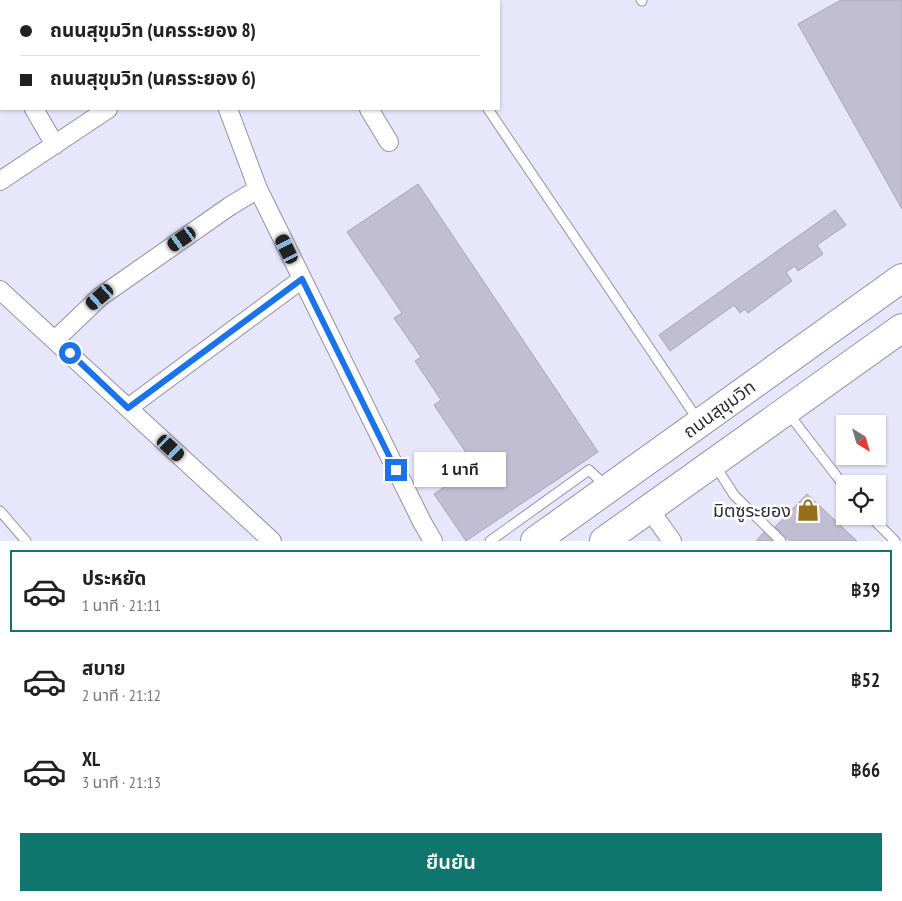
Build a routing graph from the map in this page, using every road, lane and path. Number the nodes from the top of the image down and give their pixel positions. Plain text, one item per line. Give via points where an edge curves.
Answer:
1 (35, 110) edge
2 (107, 110) edge
3 (228, 110) edge
4 (370, 110) edge
5 (489, 110) edge
6 (389, 142) dead end
7 (55, 145) junction
8 (0, 181) edge
9 (258, 189) junction
10 (902, 278) edge
11 (302, 279) junction
12 (0, 290) edge
13 (902, 328) edge
14 (55, 340) junction
15 (128, 408) junction
16 (786, 411) junction
17 (700, 423) junction
18 (713, 463) junction
19 (836, 475) edge
20 (608, 489) junction
21 (649, 509) junction
22 (0, 511) edge
23 (879, 525) edge
24 (26, 541) edge
25 (272, 541) edge
26 (433, 541) edge
27 (490, 541) edge
28 (536, 541) edge
29 (604, 541) edge
30 (672, 541) edge
31 (781, 541) edge
32 (895, 541) edge

1 - 7 street
2 - 7 street
3 - 9 street
4 - 6 street
5 - 17 lane
7 - 8 street
9 - 11 street
9 - 14 street via 100,297
10 - 17 main road, ถนนสุขุมวิท
11 - 15 street
11 - 26 street
12 - 14 street
13 - 16 main road
14 - 15 street
15 - 25 street
16 - 18 main road
16 - 19 lane
17 - 20 main road, ถนนสุขุมวิท
18 - 21 main road
18 - 31 lane via 734,495
20 - 27 lane via 589,470
20 - 28 main road, ถนนสุขุมวิท
21 - 29 main road
21 - 30 street
22 - 24 lane
23 - 32 lane

